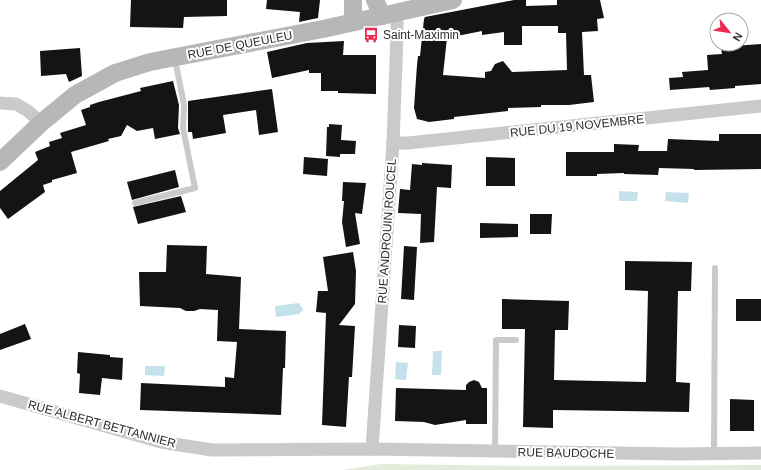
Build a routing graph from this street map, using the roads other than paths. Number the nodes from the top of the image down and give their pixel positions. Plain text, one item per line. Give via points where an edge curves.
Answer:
1 (353, 0) edge
2 (453, 0) edge
3 (383, 10) edge
4 (353, 22) junction
5 (175, 58) junction
6 (0, 103) edge
7 (761, 106) edge
8 (41, 123) junction
9 (393, 143) junction
10 (0, 162) edge
11 (135, 203) dead end
12 (715, 268) dead end
13 (516, 340) dead end
14 (0, 396) edge
15 (372, 449) junction
16 (495, 452) junction
17 (761, 453) edge
18 (714, 454) junction

1 - 4 street
2 - 3 street, RUE DE QUEULEU
3 - 4 street, RUE DE QUEULEU
3 - 9 street, RUE ANDROUIN ROUCEL via 397,22
4 - 5 street, RUE DE QUEULEU
5 - 8 street, RUE DE QUEULEU via 150,62 115,73 76,95
5 - 11 lane via 184,105 183,128 195,188
6 - 8 street via 16,104
7 - 9 street, RUE DU 19 NOVEMBRE via 408,144
8 - 10 street, RUE DE QUEULEU
9 - 15 street, RUE ANDROUIN ROUCEL
12 - 18 lane
13 - 16 lane via 496,340
14 - 15 street, RUE ALBERT BETTANNIER via 161,442 212,450
15 - 16 street, RUE BAUDOCHE
16 - 18 street, RUE BAUDOCHE
17 - 18 street, RUE BAUDOCHE

